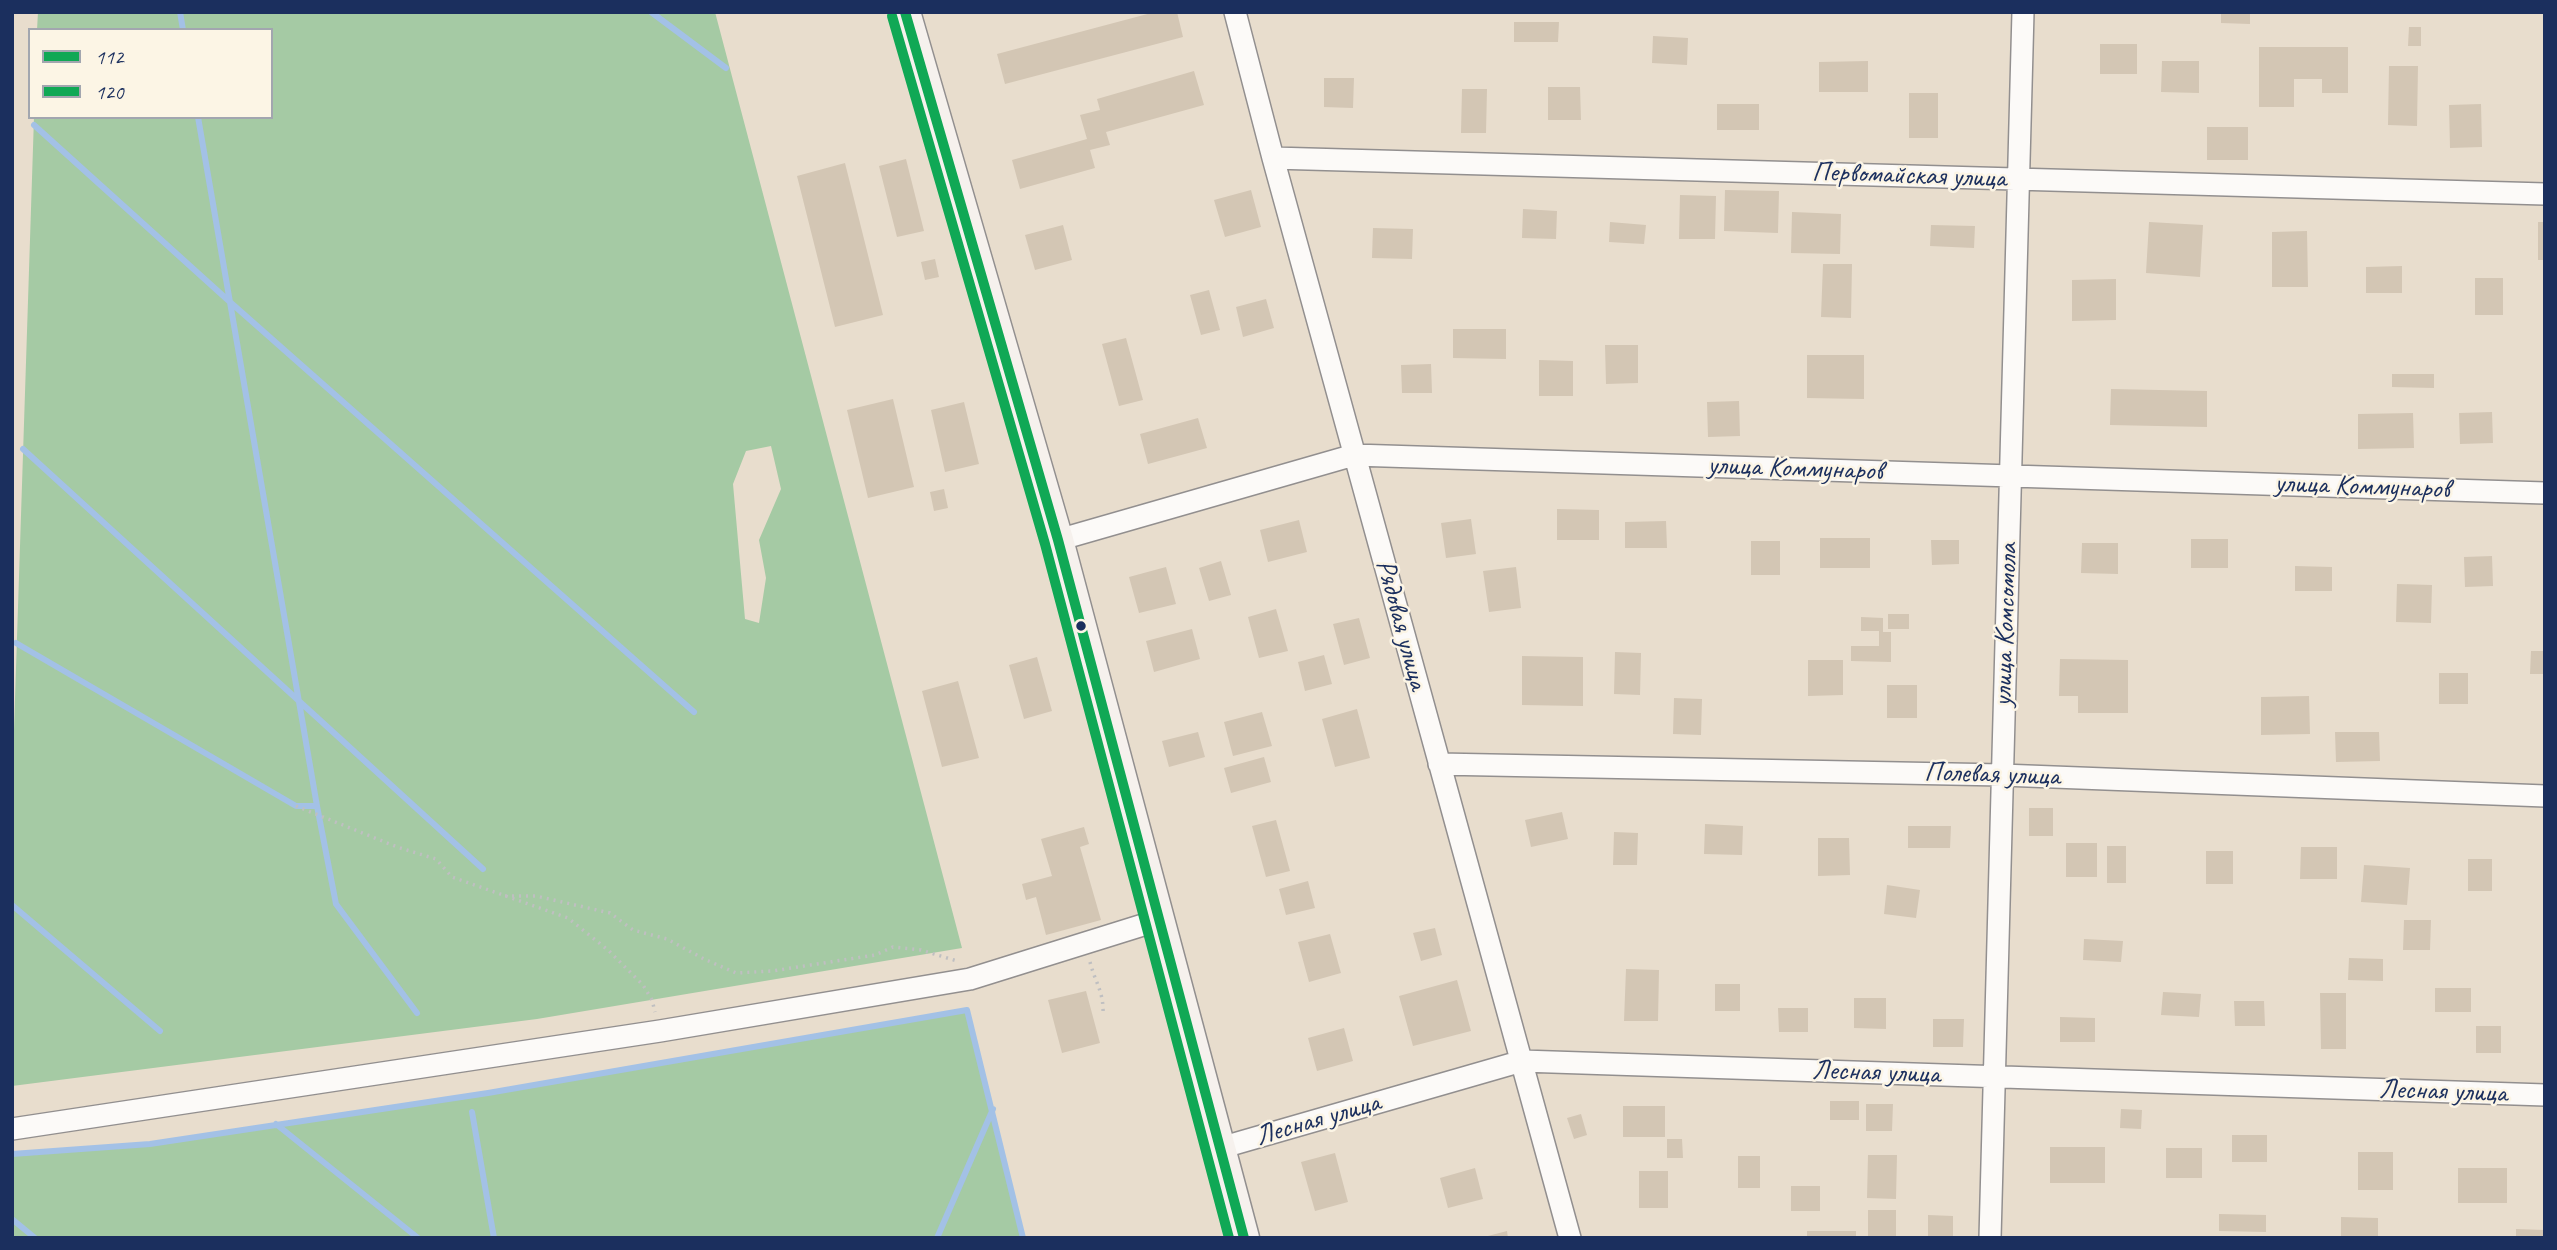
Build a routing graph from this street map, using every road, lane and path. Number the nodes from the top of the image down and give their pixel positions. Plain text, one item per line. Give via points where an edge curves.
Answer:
1 (905, 12) edge
2 (1235, 12) edge
3 (2023, 12) edge
4 (1273, 158) junction
5 (2018, 178) junction
6 (2545, 194) edge
7 (1354, 455) junction
8 (2010, 476) junction
9 (2545, 493) edge
10 (1058, 540) junction
11 (1440, 764) junction
12 (2002, 775) junction
13 (2545, 796) edge
14 (296, 806) dead end
15 (505, 896) junction
16 (1159, 920) junction
17 (1088, 957) dead end
18 (970, 979) junction
19 (1103, 1014) dead end
20 (660, 1031) junction
21 (1522, 1061) junction
22 (1994, 1077) junction
23 (2545, 1095) edge
24 (12, 1129) edge
25 (1220, 1148) junction
26 (1244, 1238) edge
27 (1570, 1238) edge
28 (1990, 1238) edge

1 - 10 main road
2 - 4 street, Рядовая улица
3 - 5 street, улица Комсомола
4 - 5 street, Первомайская улица
4 - 7 street, Рядовая улица
5 - 6 street, Первомайская улица
5 - 8 street, улица Комсомола
7 - 8 street, улица Коммунаров
7 - 10 street, улица Коммунаров
7 - 11 street, Рядовая улица
8 - 9 street, улица Коммунаров
8 - 12 street, улица Комсомола
10 - 16 main road
11 - 12 street, Полевая улица
11 - 21 street, Рядовая улица
12 - 13 street, Полевая улица
12 - 22 street, улица Комсомола
14 - 15 path via 436,859 452,877
15 - 18 path via 536,896 610,913 633,930 667,939 737,973 875,955 893,947 955,958
15 - 20 path via 568,918 608,950 643,985
16 - 18 street
16 - 25 main road
17 - 19 path via 1104,1000
18 - 20 street
20 - 24 street
21 - 22 street, Лесная улица
21 - 25 street, Лесная улица
21 - 27 street, Рядовая улица
22 - 23 street, Лесная улица
22 - 28 street, улица Комсомола
25 - 26 main road

